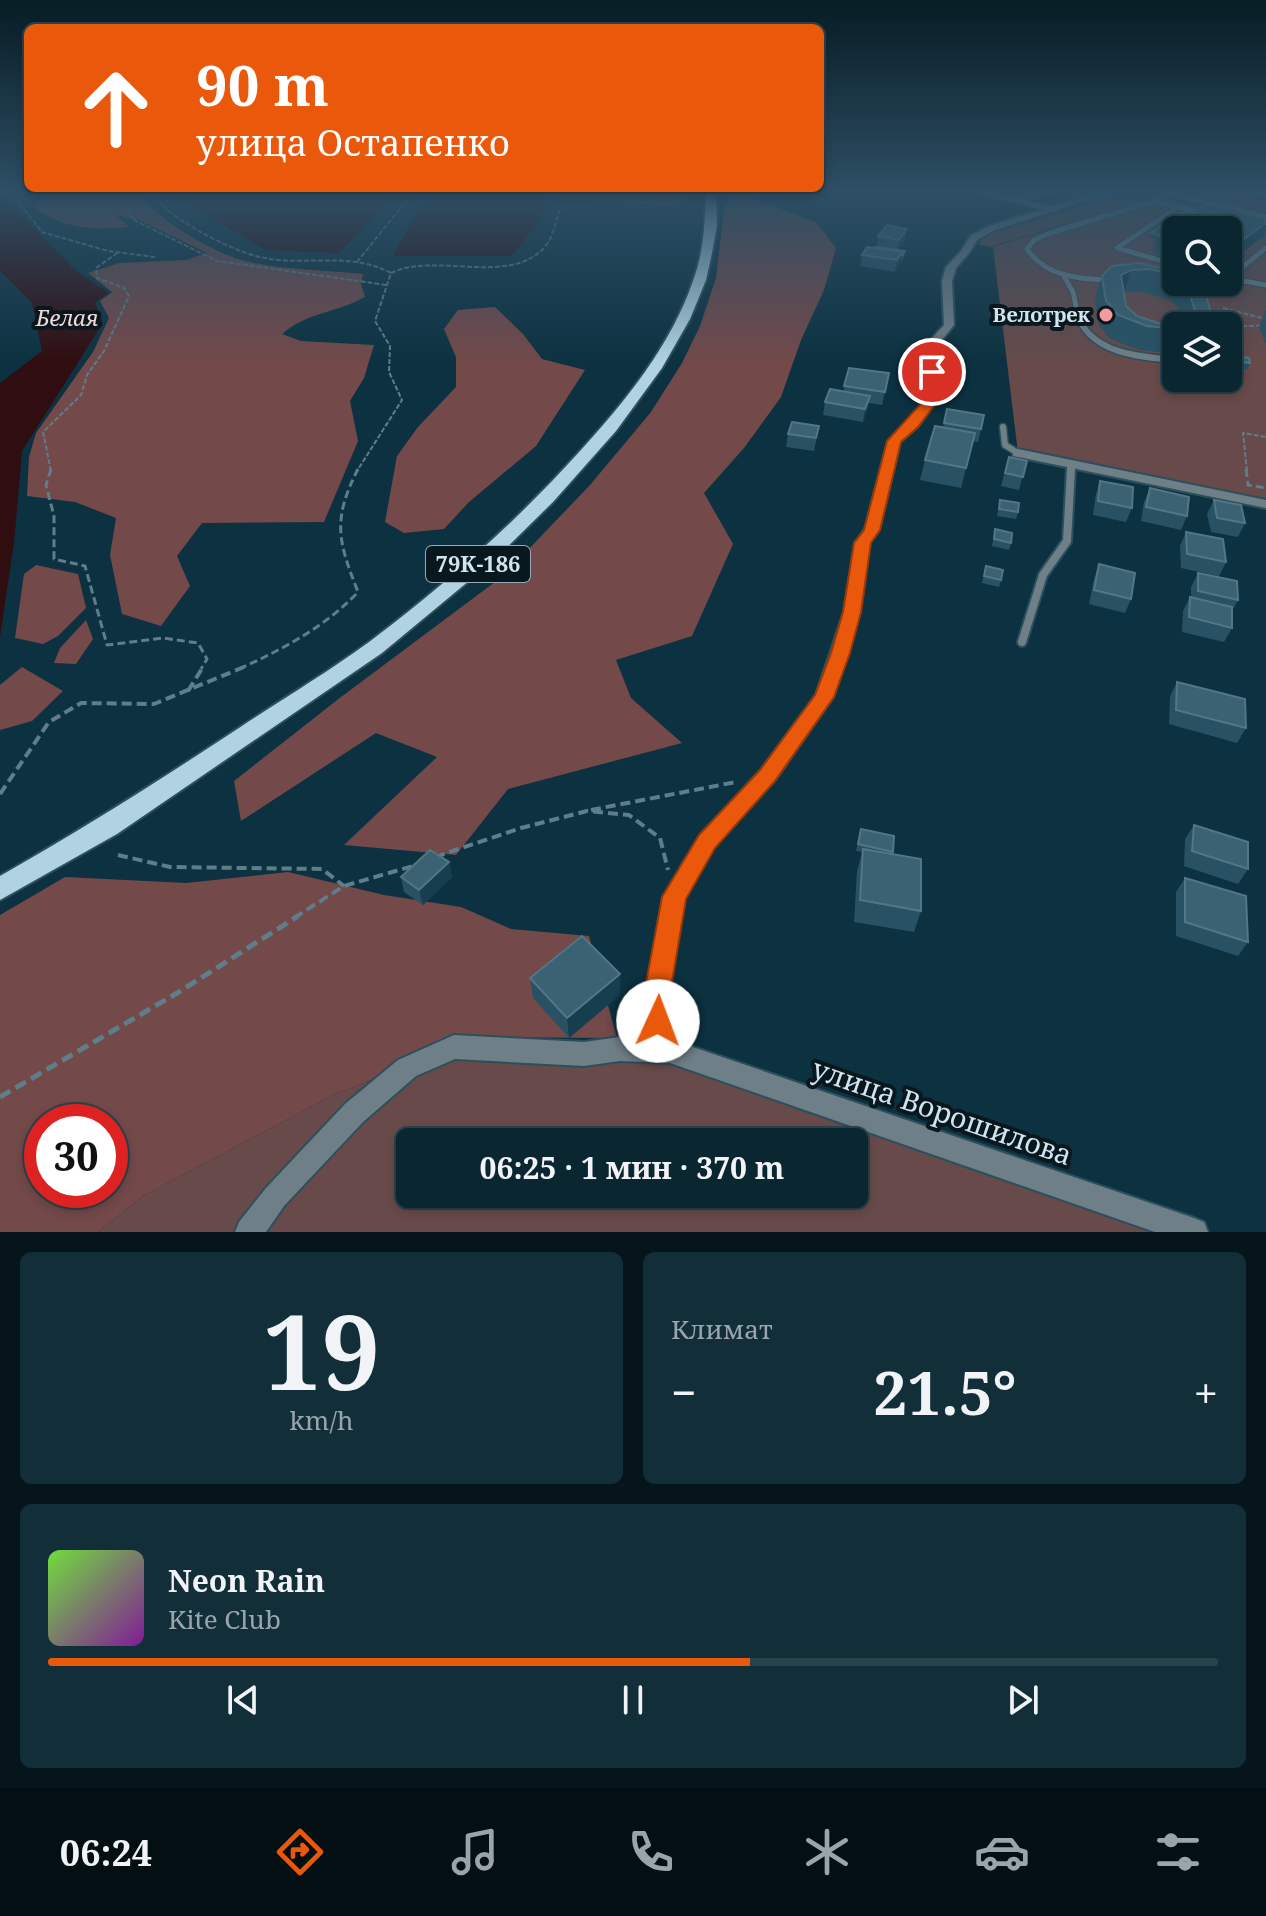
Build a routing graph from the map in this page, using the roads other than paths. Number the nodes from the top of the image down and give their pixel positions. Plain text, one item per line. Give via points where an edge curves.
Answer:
1 (707, 248) edge
2 (967, 248) edge
3 (1027, 248) edge
4 (1119, 248) edge
5 (1266, 248) edge
6 (1162, 261) edge
7 (1242, 267) edge
8 (1064, 275) junction
9 (1114, 280) edge
10 (1242, 281) edge
11 (1266, 285) edge
12 (1196, 302) edge
13 (1207, 312) edge
14 (1162, 358) edge
15 (1003, 427) dead end
16 (1018, 453) joint
17 (1071, 465) junction
18 (1266, 504) edge
19 (1022, 642) dead end
20 (0, 889) edge
21 (670, 1051) junction
22 (249, 1232) edge
23 (1194, 1232) edge

1 - 20 main road, 79К-186 via 700,280 655,368 610,428 486,557 375,648 108,827
2 - 21 street via 951,267 947,281 949,325 931,346 933,398 894,441 872,530 862,543 848,626 824,697 768,775 707,841 674,897 657,994 658,1021
3 - 8 lane via 1036,260
4 - 6 lane
5 - 7 lane
8 - 9 lane
8 - 14 lane via 1081,324 1094,337 1132,354
10 - 11 lane
12 - 13 lane
15 - 16 lane via 1005,445
16 - 17 street
17 - 18 street
17 - 19 lane via 1067,541 1043,575
21 - 22 street, улица Ворошилова via 584,1054 454,1047 407,1068 354,1113
21 - 23 street, улица Ворошилова

